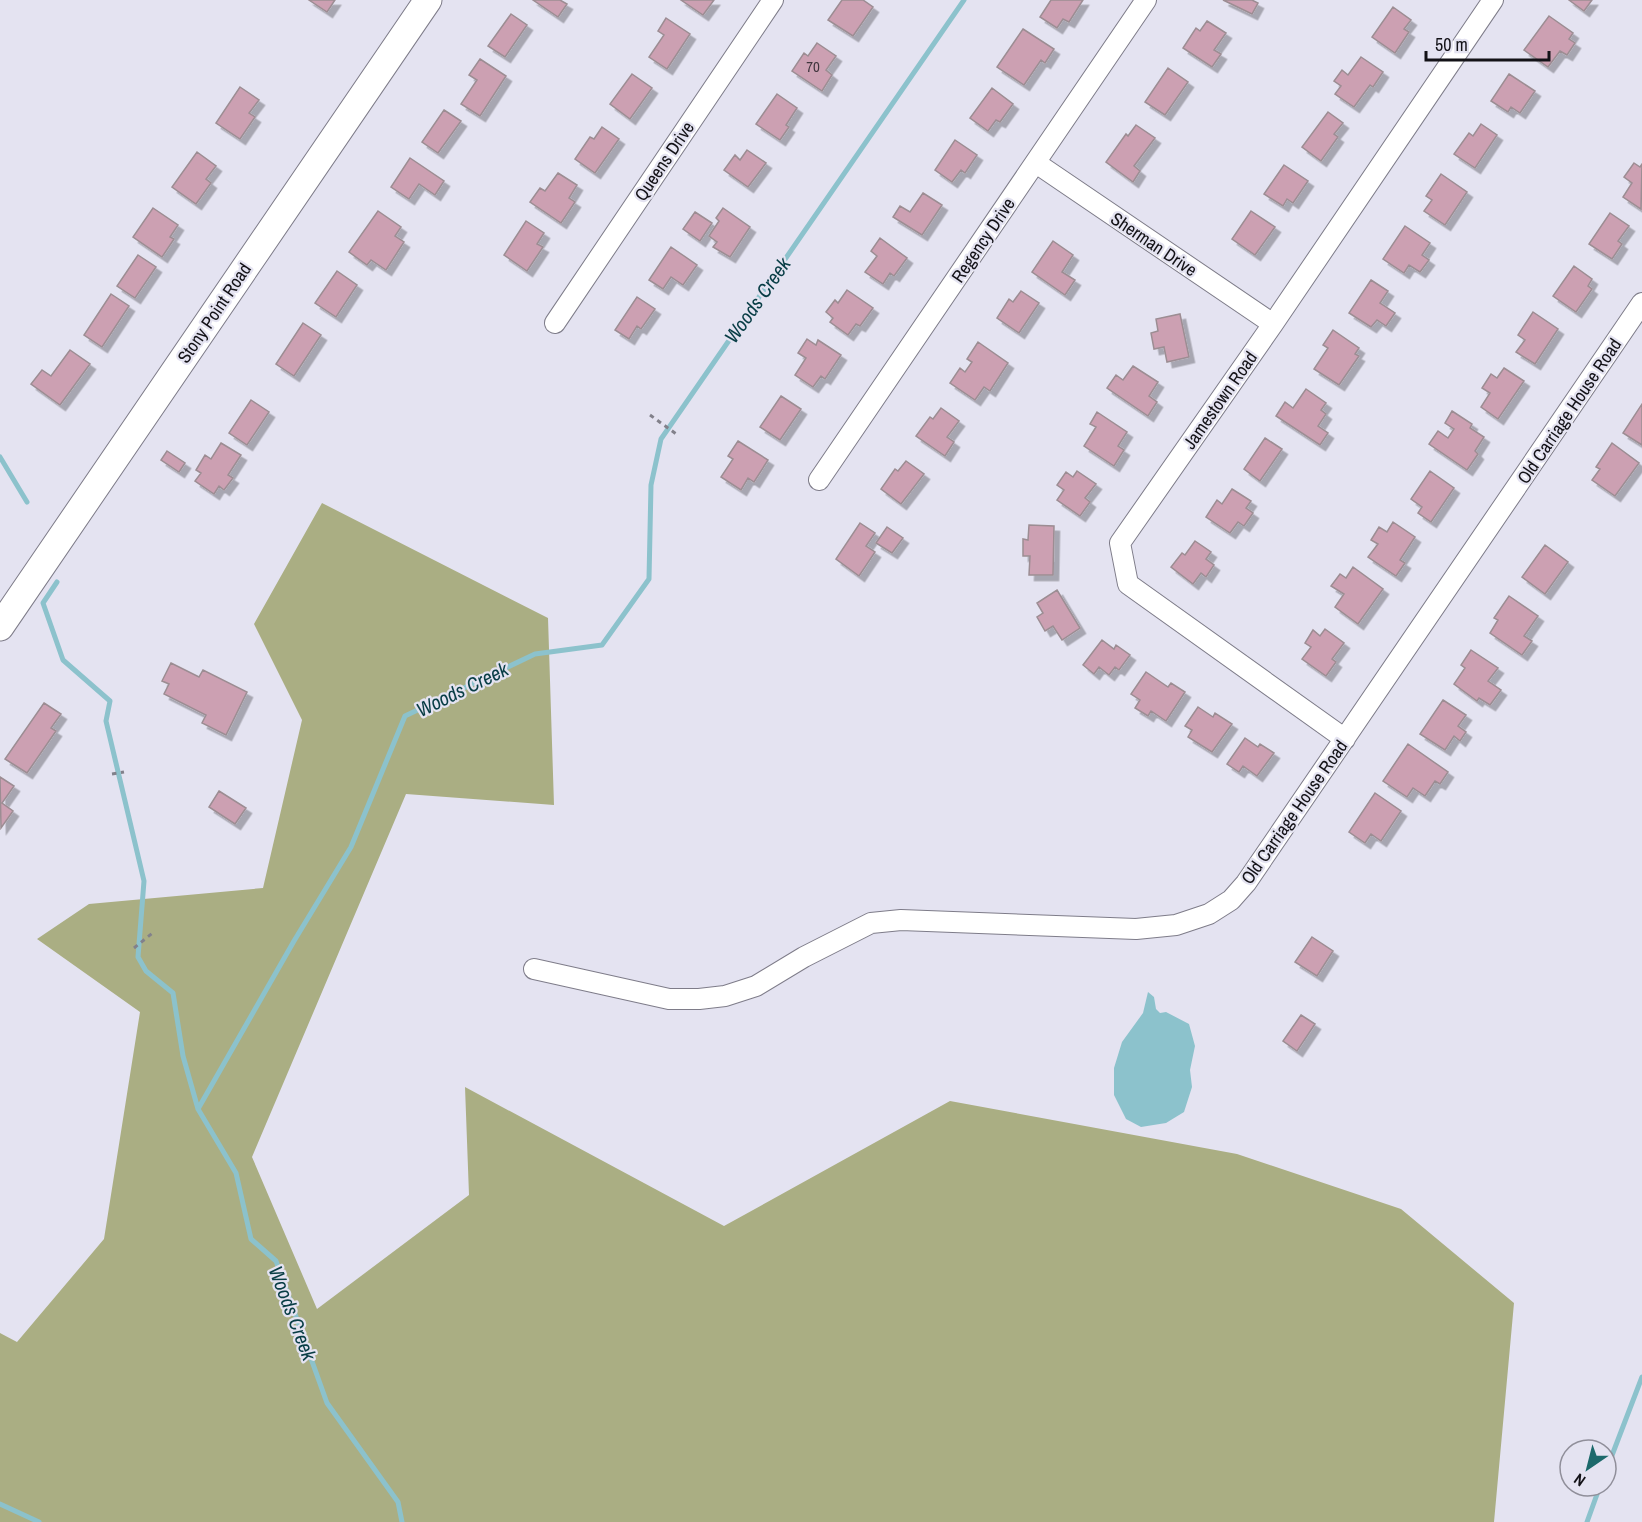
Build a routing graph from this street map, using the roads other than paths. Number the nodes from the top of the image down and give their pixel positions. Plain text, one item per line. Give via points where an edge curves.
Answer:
1 (428, 0) edge
2 (773, 0) edge
3 (1146, 0) edge
4 (1493, 0) edge
5 (1036, 163) junction
6 (1642, 303) edge
7 (555, 323) dead end
8 (1273, 324) junction
9 (819, 480) dead end
10 (0, 627) edge
11 (1345, 739) junction
12 (534, 969) dead end

1 - 10 street, Stony Point Road
2 - 7 street, Queens Drive
3 - 5 street, Regency Drive
4 - 8 street, Jamestown Road
5 - 8 street, Sherman Drive
5 - 9 street, Regency Drive
6 - 11 street, Old Carriage House Road
8 - 11 street, Jamestown Road via 1120,543 1128,584
11 - 12 street, Old Carriage House Road via 1231,900 1209,914 1176,925 1136,929 900,920 871,923 756,986 699,999 669,999

